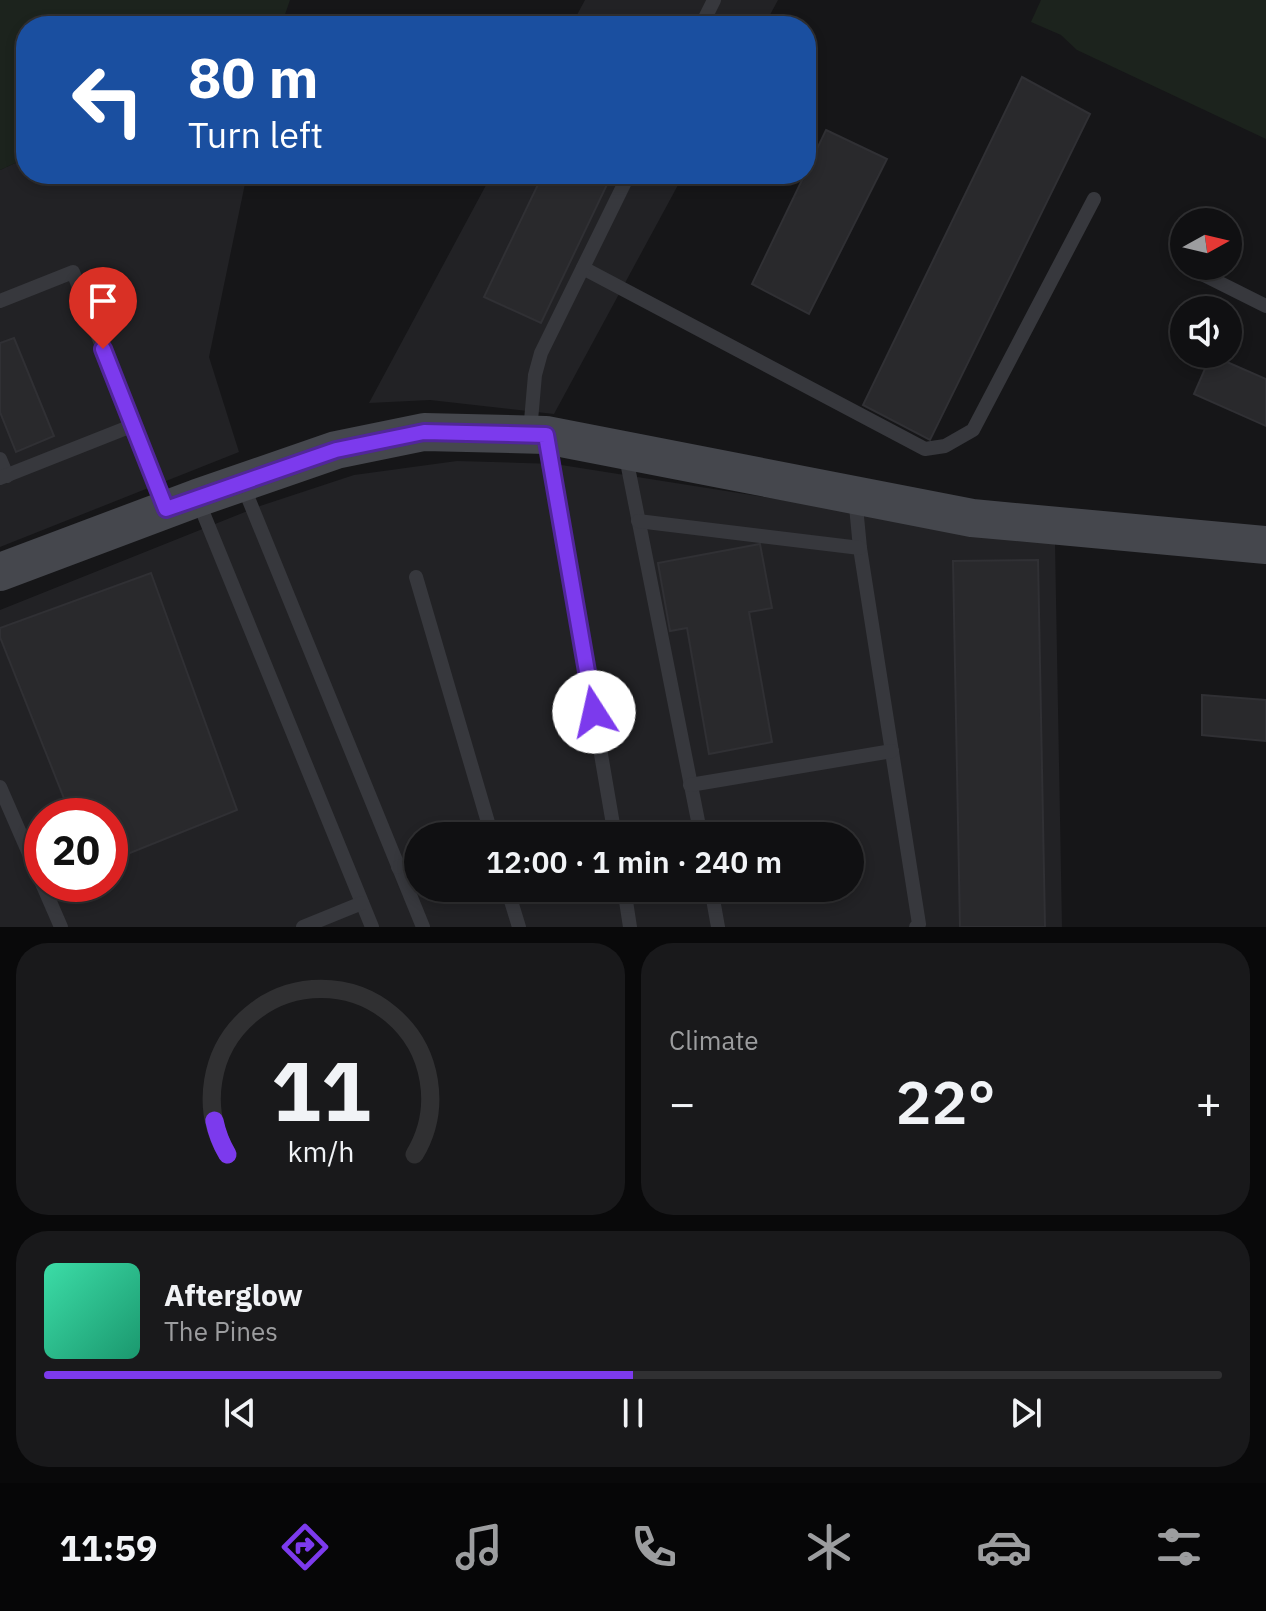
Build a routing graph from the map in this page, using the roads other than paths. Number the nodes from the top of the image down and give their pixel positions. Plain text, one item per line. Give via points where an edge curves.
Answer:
1 (624, 184) edge
2 (1094, 199) dead end
3 (583, 268) junction
4 (1214, 280) edge
5 (0, 301) edge
6 (1266, 306) edge
7 (134, 425) junction
8 (538, 434) junction
9 (624, 450) junction
10 (0, 459) edge
11 (3, 477) edge
12 (242, 482) junction
13 (855, 496) junction
14 (182, 503) junction
15 (638, 521) junction
16 (1266, 545) edge
17 (860, 548) junction
18 (0, 572) edge
19 (416, 577) dead end
20 (892, 751) junction
21 (690, 785) junction
22 (0, 787) edge
23 (485, 822) edge
24 (612, 822) edge
25 (698, 822) edge
26 (404, 865) edge
27 (398, 867) junction
28 (511, 902) edge
29 (626, 902) edge
30 (714, 902) edge
31 (362, 903) junction
32 (331, 921) edge
33 (61, 927) edge
34 (303, 927) edge
35 (372, 927) edge
36 (423, 927) edge
37 (519, 927) edge
38 (630, 927) edge
39 (718, 927) edge
40 (916, 927) edge

1 - 3 lane
2 - 3 lane via 973,430 945,446 925,449
3 - 8 lane via 535,375
4 - 6 lane
5 - 7 lane via 73,272
7 - 11 lane
7 - 14 lane
8 - 9 street
8 - 12 street via 424,432 336,450
8 - 24 lane
9 - 13 street
9 - 15 lane
10 - 11 lane
12 - 14 street
12 - 27 lane
13 - 16 street via 972,518
13 - 17 lane
14 - 18 street
14 - 31 lane
15 - 17 lane
15 - 21 lane
17 - 20 lane
19 - 23 lane
20 - 21 lane
20 - 40 lane
21 - 25 lane
22 - 33 lane
26 - 27 lane
27 - 36 lane
28 - 37 lane
29 - 38 lane
30 - 39 lane
31 - 32 lane
31 - 35 lane
32 - 34 lane

